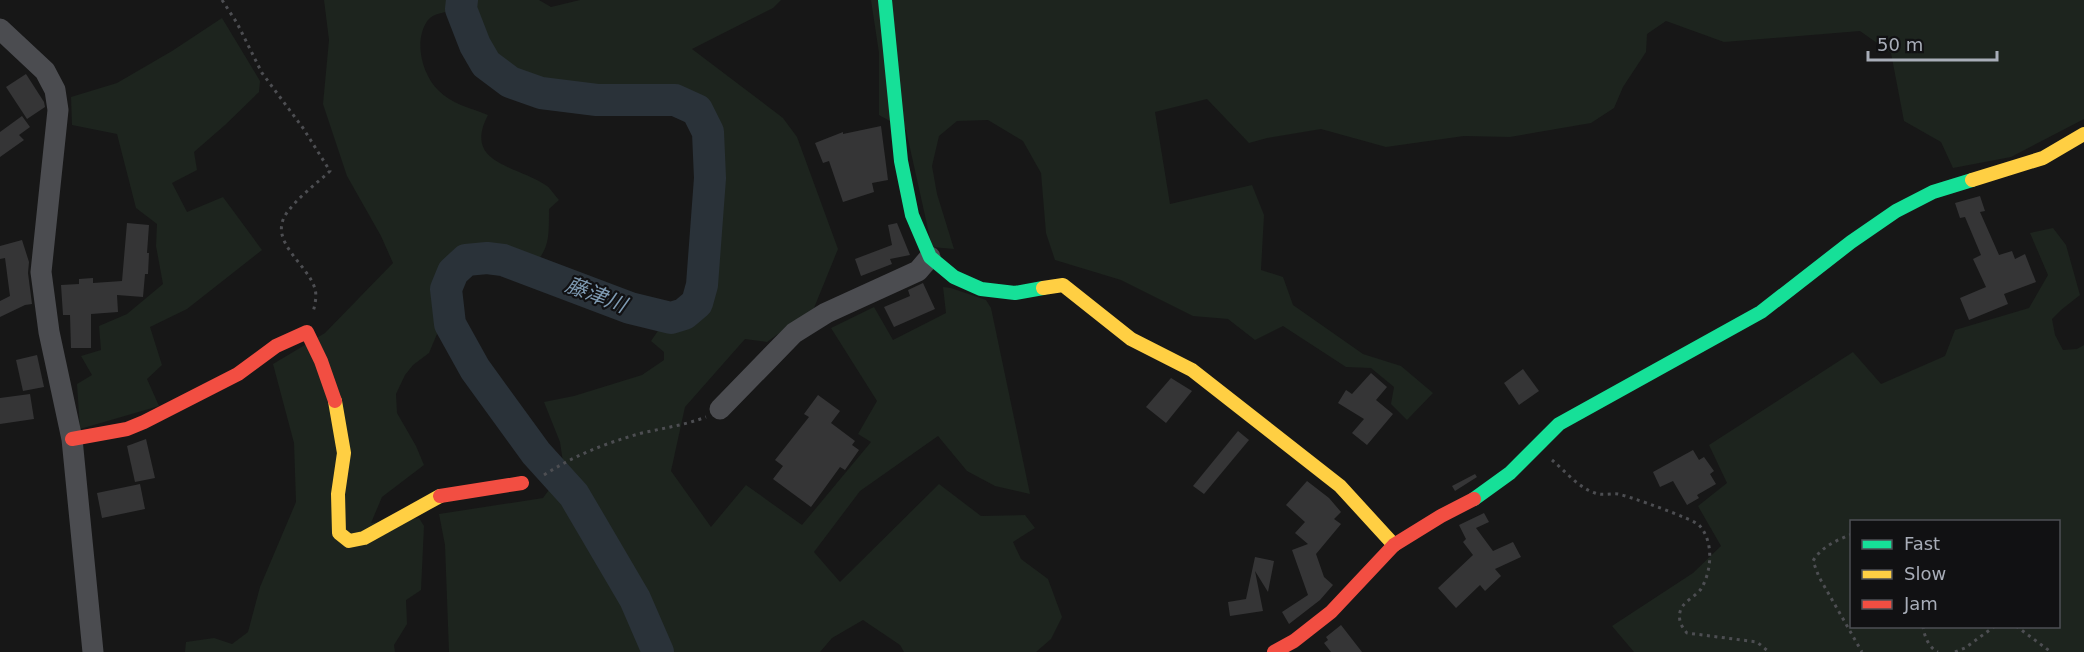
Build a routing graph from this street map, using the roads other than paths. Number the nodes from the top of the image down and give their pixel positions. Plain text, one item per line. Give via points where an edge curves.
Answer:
1 (885, 0) edge
2 (0, 29) edge
3 (2084, 134) edge
4 (930, 257) junction
5 (720, 409) road end
6 (72, 439) junction
7 (522, 483) dead end
8 (1394, 545) junction
9 (93, 652) edge
10 (1274, 652) edge

1 - 4 street via 902,160 912,215
2 - 6 street via 45,71 55,90 58,110 41,273 48,332
3 - 8 street via 2043,158 1933,192 1896,211 1761,312 1559,424 1510,473 1475,499
4 - 5 street via 918,271 826,313 794,333
4 - 8 street via 954,277 981,289 1015,293 1063,285 1131,339 1192,370 1340,486
6 - 7 street via 144,422 238,374 276,346 307,332 334,395 344,453 338,494 339,533 349,541 364,538 436,496
6 - 9 street
8 - 10 street via 1331,612

